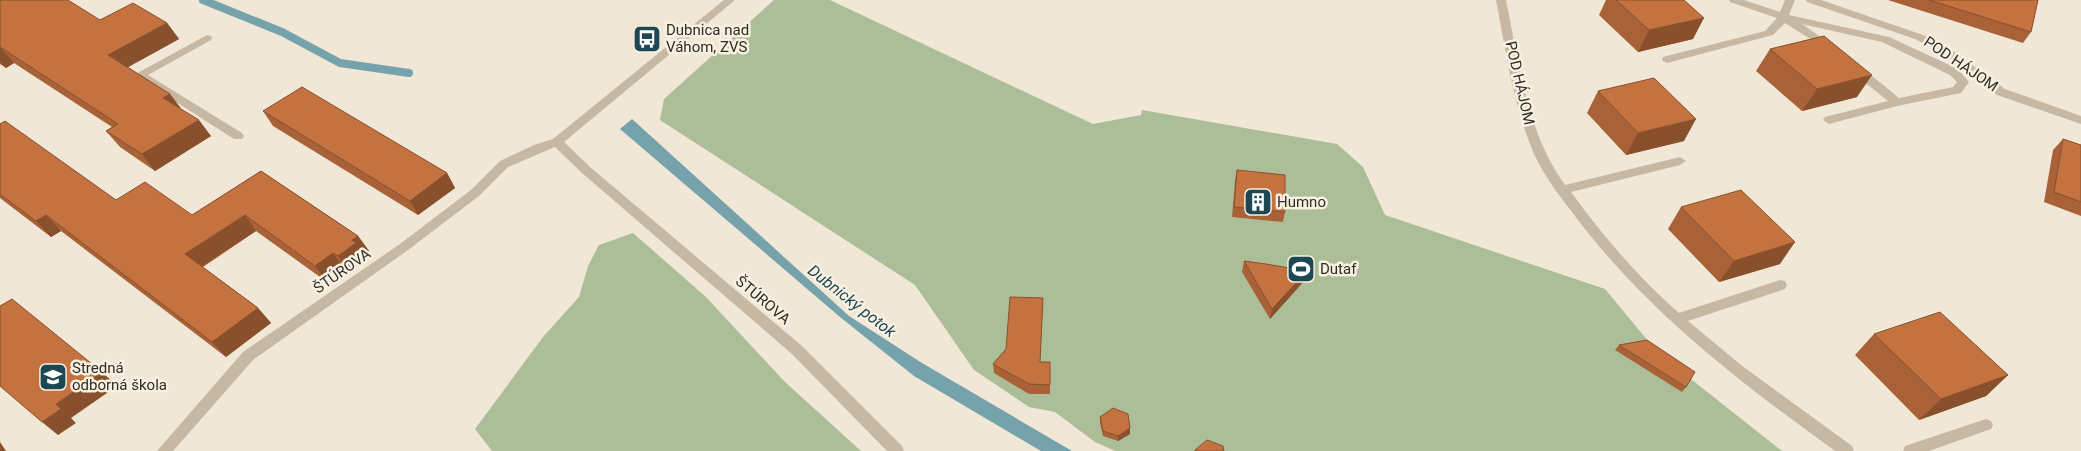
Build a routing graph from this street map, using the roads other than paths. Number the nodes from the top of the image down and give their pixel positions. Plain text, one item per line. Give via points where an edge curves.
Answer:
1 (730, 0) edge
2 (1501, 0) edge
3 (1734, 0) edge
4 (1790, 0) edge
5 (1811, 0) edge
6 (1784, 17) junction
7 (207, 38) dead end
8 (1666, 59) dead end
9 (1896, 102) junction
10 (1829, 120) dead end
11 (2081, 120) edge
12 (238, 136) dead end
13 (557, 142) junction
14 (1680, 161) dead end
15 (1562, 190) junction
16 (1780, 284) dead end
17 (1677, 319) junction
18 (1986, 425) dead end
19 (164, 451) edge
20 (897, 451) edge
21 (1847, 451) edge
22 (1910, 451) edge

1 - 13 street, ŠTÚROVA
2 - 15 street, POD HÁJOM via 1524,114 1540,155
3 - 6 street
4 - 6 street
5 - 11 street, POD HÁJOM via 1920,36 1945,50 2001,92
6 - 8 street via 1778,28 1769,33
6 - 9 street via 1843,58
6 - 9 street via 1885,39 1954,72 1964,82 1957,90
7 - 12 street via 140,75
9 - 10 street
13 - 19 street, ŠTÚROVA via 504,164 475,192 404,247 248,356
13 - 20 street, ŠTÚROVA via 797,350
14 - 15 street
15 - 17 street, POD HÁJOM via 1597,238
16 - 17 street
17 - 21 street, POD HÁJOM via 1765,394
18 - 22 street

